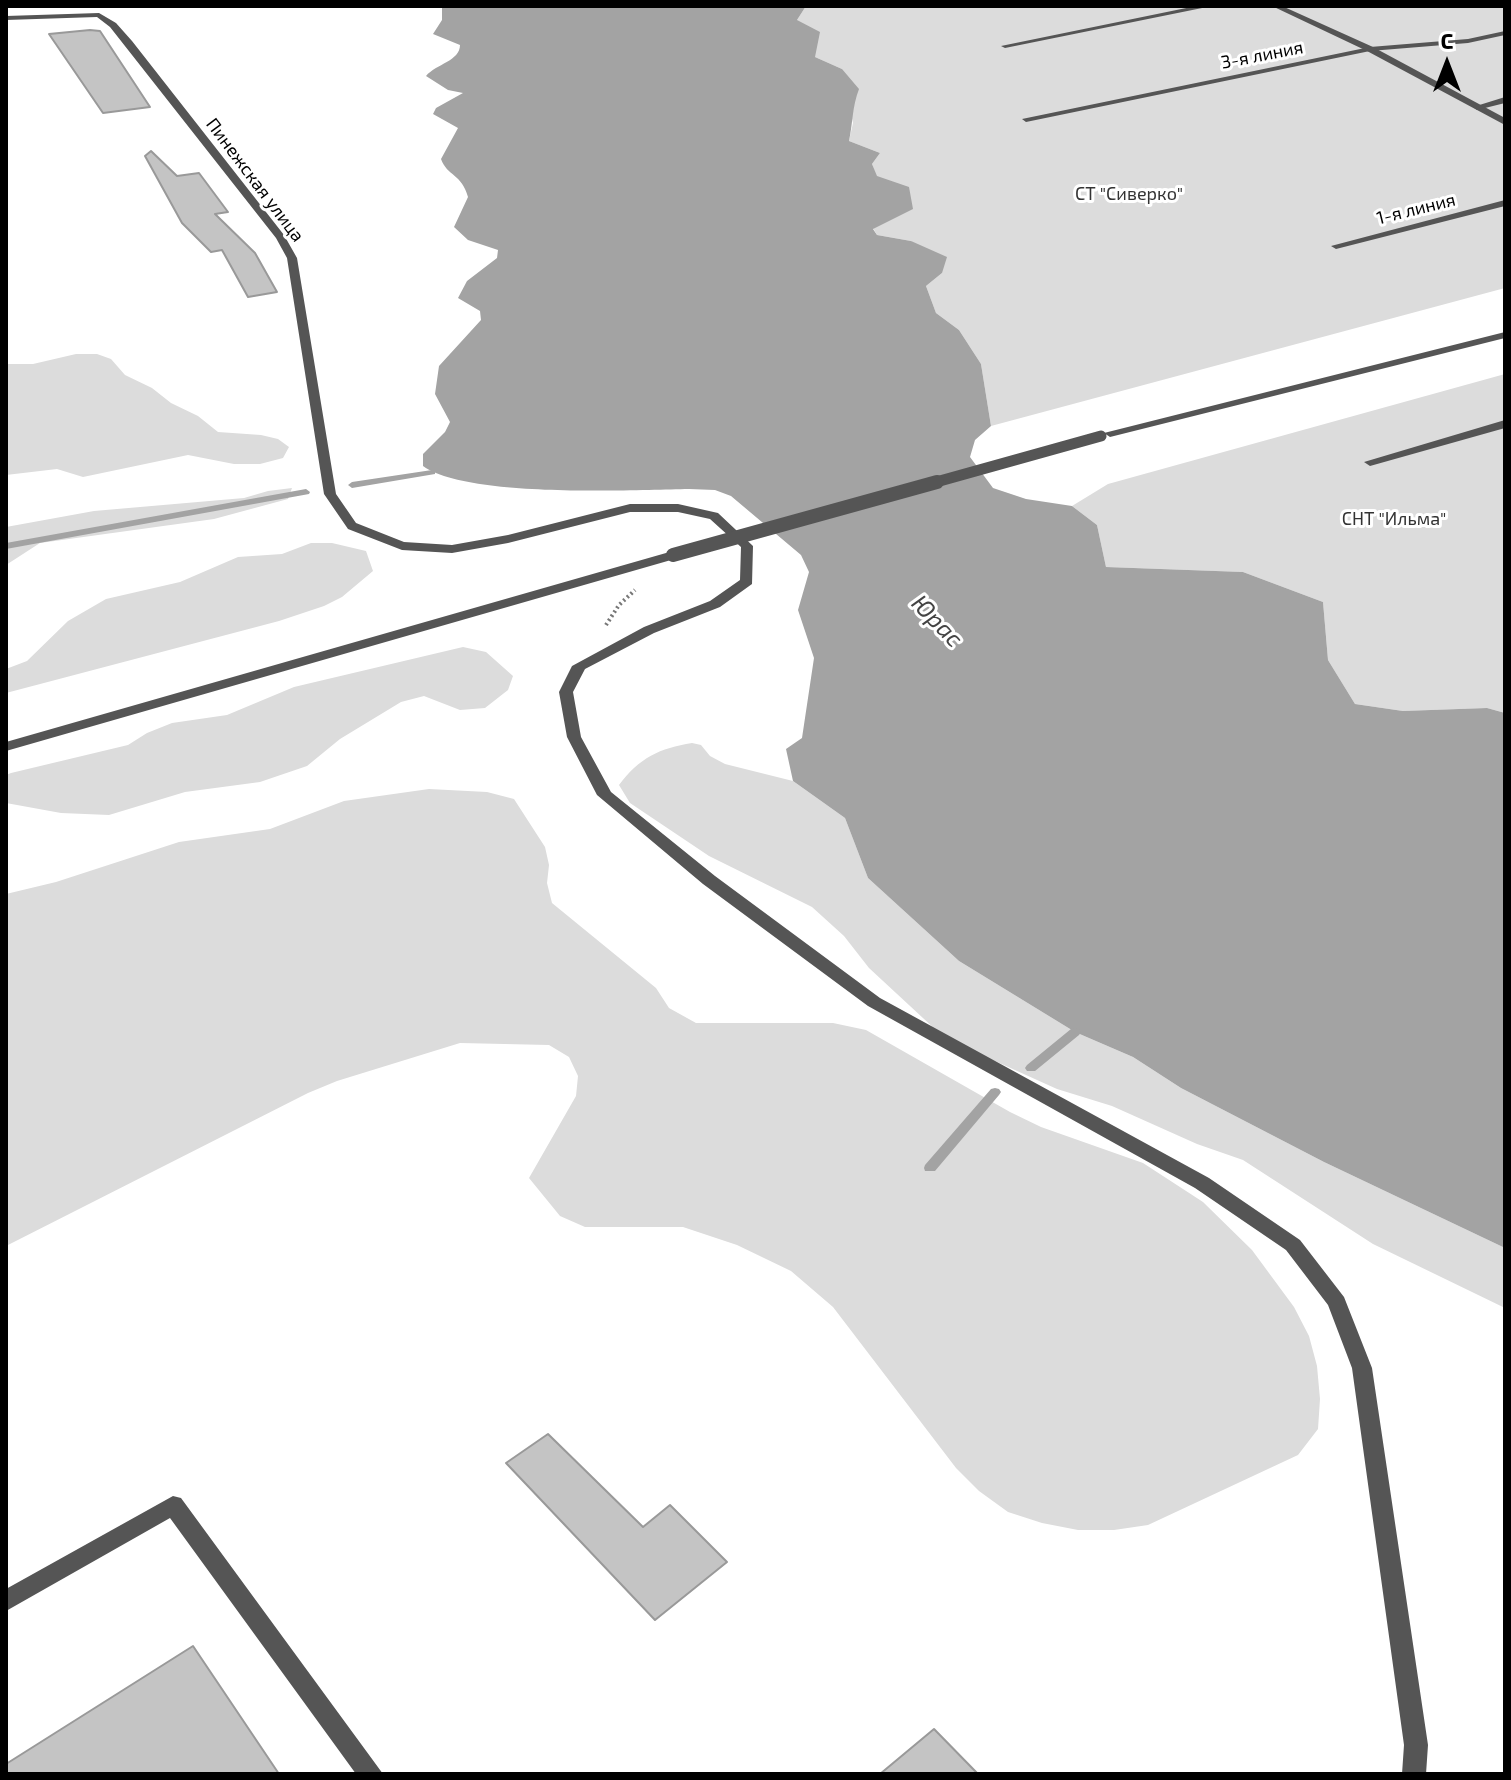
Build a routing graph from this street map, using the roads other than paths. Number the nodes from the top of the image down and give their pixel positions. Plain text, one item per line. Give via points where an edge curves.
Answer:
1 (1208, 6) edge
2 (1276, 6) edge
3 (6, 18) edge
4 (1505, 33) edge
5 (1005, 46) dead end
6 (1370, 49) junction
7 (1505, 100) edge
8 (1477, 107) junction
9 (1026, 119) dead end
10 (1505, 122) edge
11 (1505, 203) edge
12 (1336, 246) dead end
13 (1505, 335) edge
14 (1505, 424) edge
15 (1370, 462) dead end
16 (6, 747) edge
17 (6, 1601) edge
18 (371, 1774) edge
19 (1414, 1774) edge

1 - 5 street
2 - 6 street
3 - 19 street, Пинежская улица via 99,15 113,25 249,195 292,258 330,494 352,526 402,546 452,549 630,508 678,508 714,516 747,546 747,581 715,604 579,666 566,692 574,737 605,795 874,1002 1202,1183 1293,1245 1337,1302 1362,1368 1416,1745
4 - 6 street, 3-я линия
6 - 8 street
6 - 9 street, 3-я линия
7 - 8 street
8 - 10 street
11 - 12 street, 1-я линия
13 - 16 street, bridge via 1106,434
14 - 15 street
17 - 18 street via 173,1505

